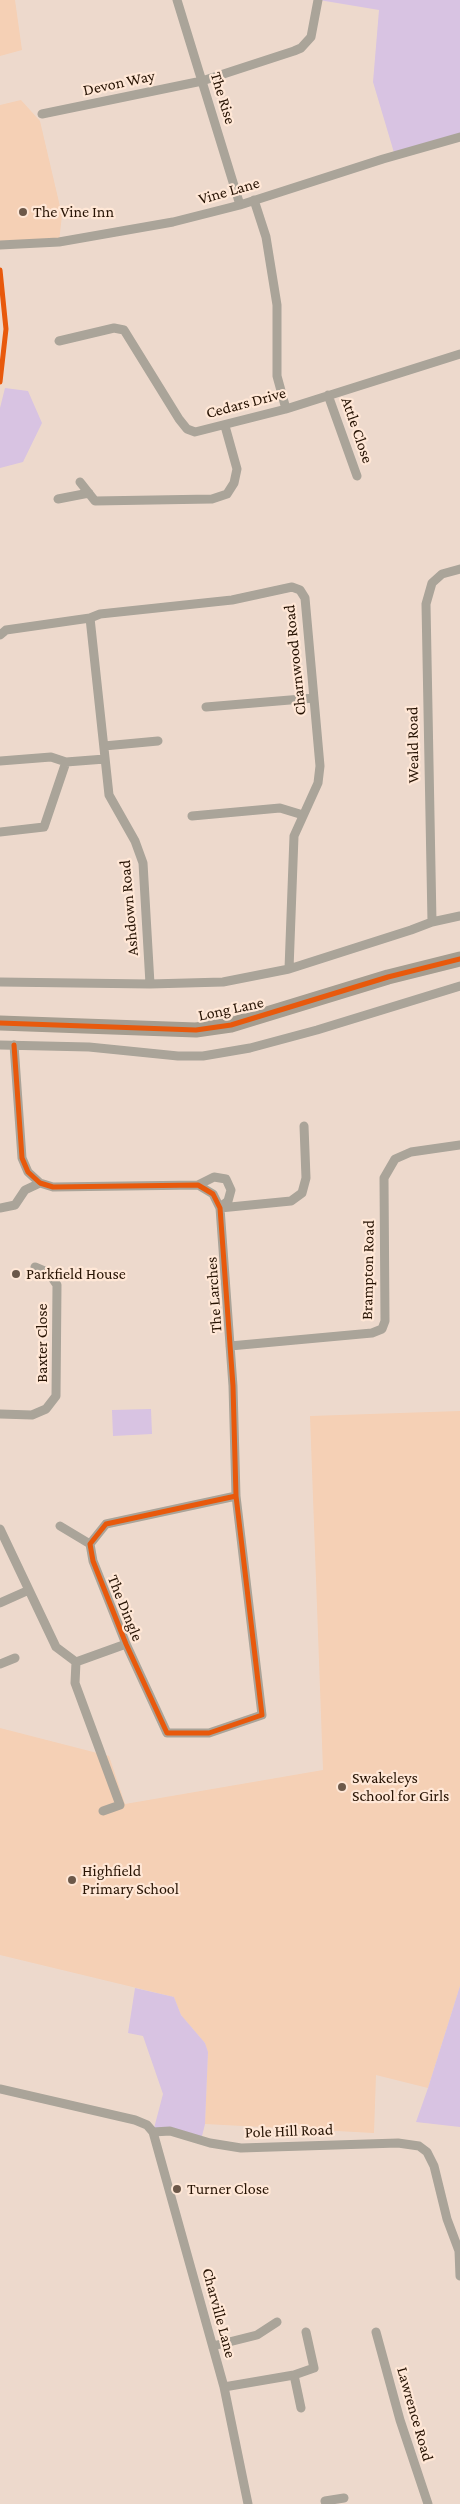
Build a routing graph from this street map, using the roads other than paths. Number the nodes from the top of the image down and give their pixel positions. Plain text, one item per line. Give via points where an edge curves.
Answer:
1 (177, 0) edge
2 (318, 0) edge
3 (202, 81) junction
4 (42, 114) dead end
5 (460, 137) edge
6 (254, 200) junction
7 (240, 204) junction
8 (0, 245) edge
9 (59, 341) dead end
10 (460, 354) edge
11 (328, 394) junction
12 (286, 409) junction
13 (225, 426) junction
14 (357, 476) dead end
15 (80, 482) dead end
16 (89, 493) junction
17 (58, 499) dead end
18 (460, 570) edge
19 (90, 618) junction
20 (0, 635) edge
21 (314, 698) junction
22 (206, 707) dead end
23 (158, 741) dead end
24 (104, 746) junction
25 (105, 759) junction
26 (0, 761) edge
27 (66, 762) junction
28 (192, 816) dead end
29 (303, 816) junction
30 (0, 832) edge
31 (460, 916) edge
32 (432, 922) junction
33 (460, 959) edge
34 (289, 968) junction
35 (0, 982) edge
36 (150, 984) junction
37 (460, 986) edge
38 (0, 1023) edge
39 (14, 1044) junction
40 (0, 1045) edge
41 (304, 1126) dead end
42 (460, 1145) edge
43 (40, 1183) junction
44 (198, 1185) junction
45 (0, 1208) edge
46 (220, 1208) junction
47 (35, 1267) dead end
48 (230, 1346) junction
49 (0, 1414) edge
50 (236, 1496) junction
51 (60, 1526) dead end
52 (0, 1529) edge
53 (90, 1544) junction
54 (29, 1590) junction
55 (0, 1603) edge
56 (126, 1644) junction
57 (15, 1658) dead end
58 (76, 1662) junction
59 (0, 1664) edge
60 (262, 1715) joint
61 (103, 1811) dead end
62 (0, 2089) edge
63 (152, 2132) junction
64 (460, 2276) edge
65 (276, 2322) dead end
66 (306, 2332) dead end
67 (376, 2332) dead end
68 (213, 2346) junction
69 (294, 2375) junction
70 (224, 2387) junction
71 (301, 2408) dead end
72 (344, 2498) dead end
73 (248, 2504) edge
74 (326, 2504) edge
75 (428, 2504) edge

1 - 3 street, The Rise
2 - 3 street, Devon Way via 312,35 301,48
3 - 4 street, Devon Way
3 - 7 street, The Rise
5 - 6 street, Vine Lane
6 - 7 street, Vine Lane
6 - 12 street via 266,237 278,305 278,376
7 - 8 street, Vine Lane via 173,222 83,239
9 - 13 street, Cedars Drive via 114,328 124,330 187,430 195,432
10 - 11 street, Cedars Drive
11 - 12 street, Cedars Drive
11 - 14 street, Attle Close
12 - 13 street, Cedars Drive
13 - 16 street via 236,469 234,483 227,494 212,499 95,501
15 - 16 street
16 - 17 street
18 - 32 street, Weald Road via 442,574 432,582 426,604
19 - 20 street, Charnwood Road via 6,630
19 - 21 street, Charnwood Road via 100,614 232,600 292,587 300,590 305,598
19 - 24 street, Ashdown Road
21 - 22 street
21 - 29 street, Charnwood Road via 320,766 318,783
23 - 24 street
24 - 25 street, Ashdown Road
25 - 27 street
25 - 36 street, Ashdown Road via 109,795 136,841 143,863
26 - 27 street via 51,757
27 - 30 street via 44,827
28 - 29 street via 280,808
29 - 34 street, Charnwood Road via 294,836 292,852
31 - 32 street, Long Lane
32 - 34 street, Long Lane
33 - 38 main road, Long Lane via 388,977 231,1025 196,1030
34 - 36 street, Long Lane via 223,982
35 - 36 street, Long Lane
37 - 39 street via 317,1030 250,1048 203,1056
39 - 40 street
39 - 43 street via 22,1158 28,1172
41 - 46 street via 306,1178 302,1193 291,1201
42 - 48 street, Brampton Road via 411,1152 395,1159 384,1178 385,1321 382,1329
43 - 44 street, The Larches via 53,1188
43 - 45 street via 26,1190 14,1205
44 - 46 street via 213,1194
44 - 46 street, The Larches via 214,1177 226,1179 231,1190 228,1201
46 - 48 street, The Larches
47 - 49 street, Baxter Close via 49,1274 57,1285 56,1396 46,1409 32,1415
48 - 50 street, The Larches
50 - 53 street via 106,1524
50 - 60 street, The Larches
51 - 53 street
52 - 54 street
53 - 56 street, The Dingle via 93,1561
54 - 55 street
54 - 58 street via 56,1648
56 - 58 street
56 - 60 street, The Dingle via 166,1733 210,1734
57 - 59 street
58 - 61 street via 76,1684 120,1805
62 - 63 street, Pole Hill Road via 135,2120 147,2125
63 - 64 street, Pole Hill Road via 170,2131 241,2148 398,2143 419,2146 427,2152 434,2166 459,2251
63 - 68 street, Charville Lane
65 - 68 street via 257,2335
66 - 69 street via 314,2368
67 - 75 street, Lawrence Road
68 - 70 street, Charville Lane
69 - 70 street
69 - 71 street
70 - 73 street, Charville Lane
72 - 74 street

